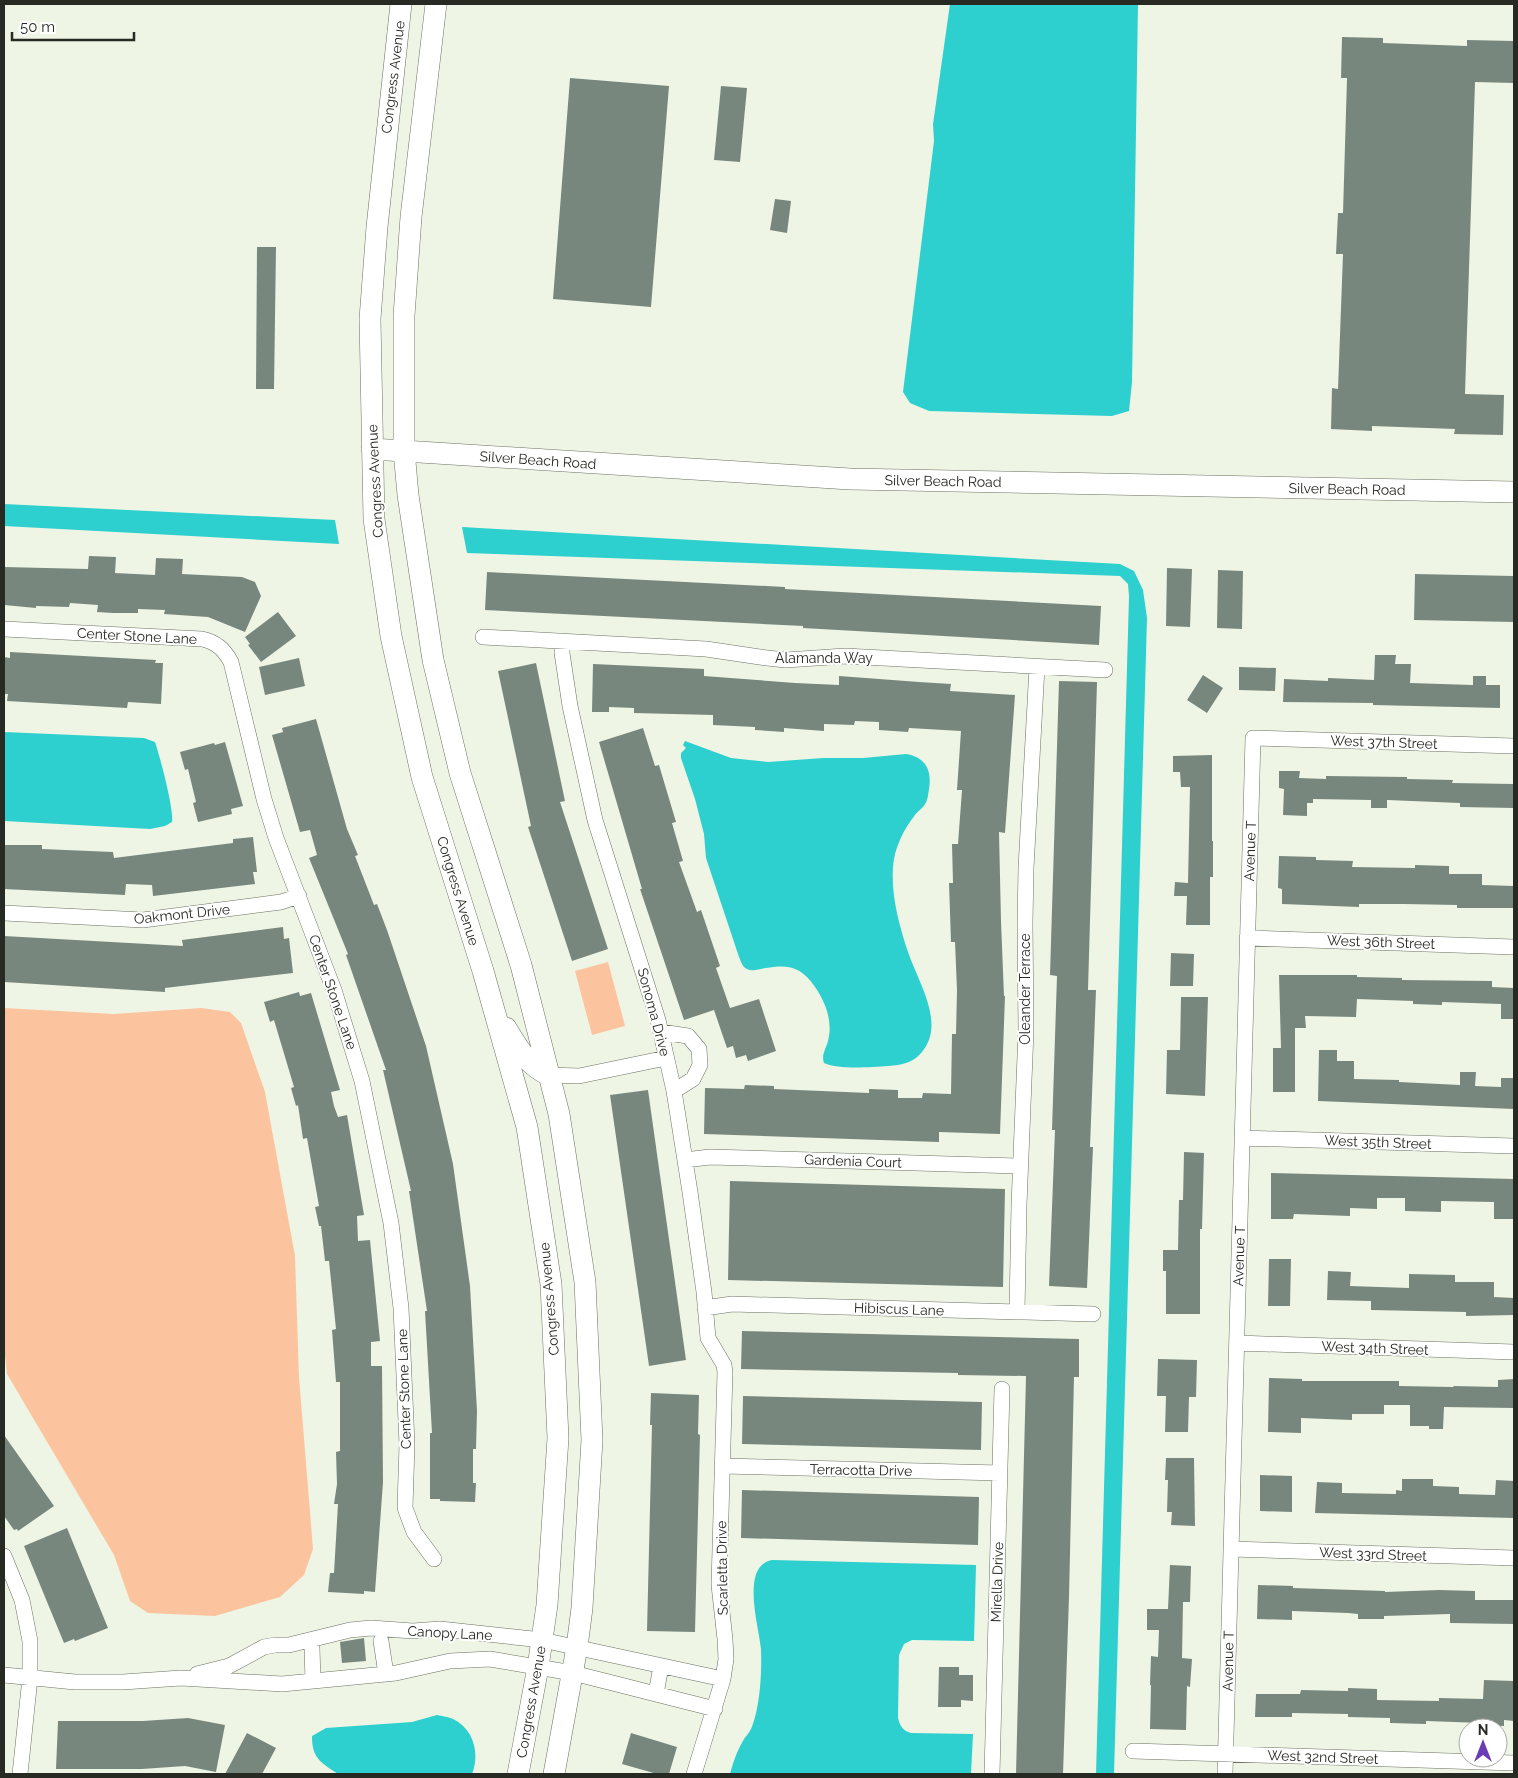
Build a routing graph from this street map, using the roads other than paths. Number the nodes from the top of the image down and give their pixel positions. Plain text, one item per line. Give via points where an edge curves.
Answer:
1 (401, 4) edge
2 (436, 4) edge
3 (372, 449) junction
4 (404, 451) junction
5 (1514, 492) edge
6 (4, 629) edge
7 (483, 637) dead end
8 (562, 641) junction
9 (1037, 667) junction
10 (1105, 670) dead end
11 (1253, 738) joint
12 (1514, 746) edge
13 (299, 896) junction
14 (4, 913) edge
15 (1248, 938) junction
16 (1514, 947) edge
17 (493, 1006) junction
18 (661, 1032) junction
19 (666, 1058) junction
20 (549, 1074) junction
21 (674, 1091) junction
22 (1242, 1138) junction
23 (1514, 1146) edge
24 (685, 1160) junction
25 (1020, 1166) junction
26 (706, 1308) junction
27 (1016, 1312) junction
28 (1093, 1314) dead end
29 (1237, 1343) junction
30 (1514, 1352) edge
31 (725, 1386) joint
32 (1002, 1389) dead end
33 (722, 1466) junction
34 (1000, 1473) junction
35 (1231, 1549) junction
36 (4, 1556) edge
37 (1514, 1558) edge
38 (434, 1559) dead end
39 (542, 1640) junction
40 (381, 1641) dead end
41 (577, 1647) junction
42 (312, 1648) dead end
43 (662, 1666) junction
44 (538, 1667) junction
45 (573, 1673) junction
46 (386, 1674) junction
47 (4, 1675) edge
48 (30, 1678) junction
49 (181, 1678) junction
50 (723, 1679) junction
51 (314, 1681) junction
52 (656, 1694) junction
53 (715, 1709) junction
54 (1133, 1751) dead end
55 (1226, 1754) junction
56 (1514, 1763) edge
57 (20, 1774) edge
58 (518, 1774) edge
59 (554, 1774) edge
60 (694, 1774) edge
61 (992, 1774) edge
62 (1225, 1774) edge

1 - 3 street, Congress Avenue via 376,227 370,319
2 - 4 street via 411,217 404,316
3 - 4 street, Silver Beach Road
3 - 17 street, Congress Avenue via 374,519 393,645 422,777
4 - 5 street, Silver Beach Road via 850,479
4 - 20 street via 433,660 460,773 521,965
6 - 13 street, Center Stone Lane via 202,639 211,641 226,653 231,662 264,799
7 - 8 street, Alamanda Way
8 - 9 street, Alamanda Way via 706,649 767,658 846,656
8 - 18 street, Sonoma Drive via 570,706 594,820
9 - 10 street, Alamanda Way
9 - 25 street, Oleander Terrace via 1026,868 1026,1031
11 - 12 street, West 37th Street
11 - 15 street, Avenue T
13 - 14 street, Oakmont Drive via 282,902 143,920
13 - 38 street, Center Stone Lane via 350,1039 373,1131 391,1223 401,1308 407,1444 405,1508 414,1532
15 - 16 street, West 36th Street
15 - 22 street, Avenue T
17 - 20 street via 530,1063
17 - 39 street, Congress Avenue via 527,1127 550,1284 558,1438
18 - 19 street, Sonoma Drive
18 - 21 street via 688,1036 699,1049 700,1065 692,1079
19 - 20 street via 579,1076
19 - 21 street, Sonoma Drive
20 - 41 street via 559,1114 586,1282 592,1440
21 - 24 street, Sonoma Drive
22 - 23 street, West 35th Street
22 - 29 street, Avenue T
24 - 25 street, Gardenia Court via 710,1157
24 - 26 street, Sonoma Drive
25 - 27 street, Oleander Terrace
26 - 27 street, Hibiscus Lane via 732,1304
26 - 31 street, Sonoma Drive via 708,1338 724,1365
27 - 28 street, Hibiscus Lane
29 - 30 street, West 34th Street
29 - 35 street, Avenue T
31 - 33 street, Scarletta Drive
32 - 34 street, Mirella Drive
33 - 34 street, Terracotta Drive
33 - 50 street, Scarletta Drive via 719,1585 726,1660
34 - 61 street, Mirella Drive
35 - 37 street, West 33rd Street
35 - 55 street, Avenue T
36 - 48 street via 22,1600 30,1641
39 - 41 street, Canopy Lane
39 - 44 street, Congress Avenue
39 - 49 street, Canopy Lane via 440,1629 350,1630 264,1648 229,1666
40 - 46 street
41 - 43 street, Canopy Lane
41 - 45 street
42 - 51 street
43 - 50 street, Canopy Lane
43 - 52 street
44 - 45 street, Canopy Lane
44 - 46 street, Canopy Lane via 490,1660 450,1660
44 - 58 street, Congress Avenue
45 - 52 street, Canopy Lane
45 - 59 street
46 - 51 street, Canopy Lane
47 - 48 street, Canopy Lane
48 - 49 street, Canopy Lane via 97,1682
48 - 57 street
49 - 51 street, Canopy Lane via 282,1684
50 - 53 street, Scarletta Drive
52 - 53 street, Canopy Lane
53 - 60 street, Scarletta Drive
54 - 55 street, West 32nd Street
55 - 56 street, West 32nd Street
55 - 62 street, Avenue T

